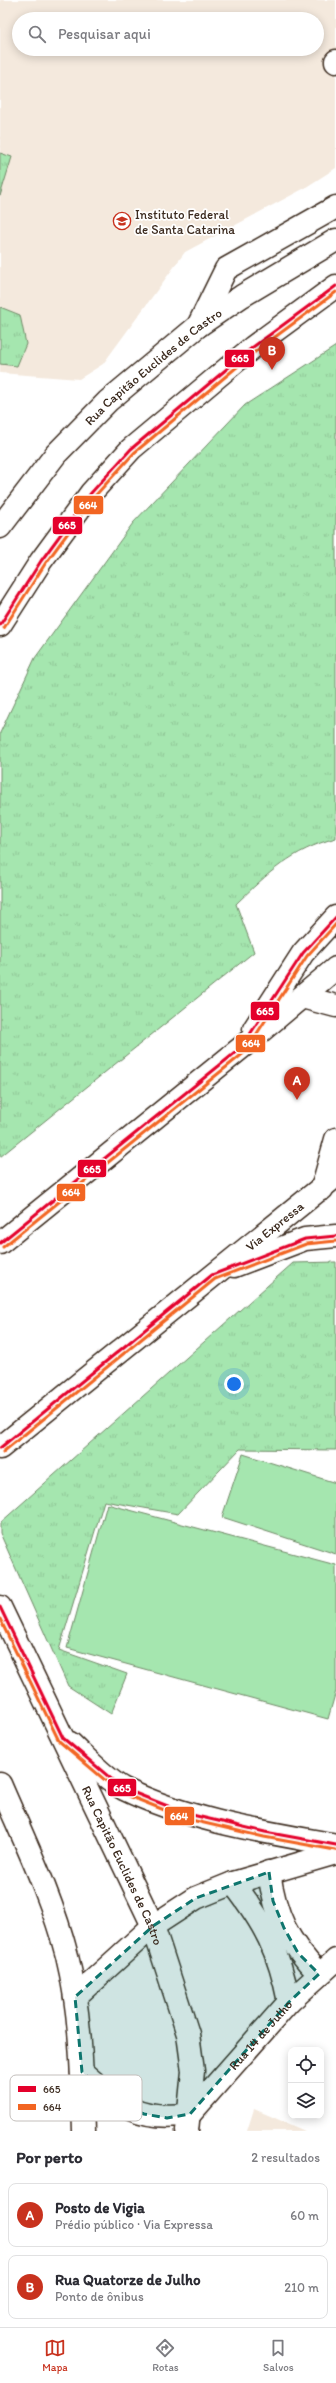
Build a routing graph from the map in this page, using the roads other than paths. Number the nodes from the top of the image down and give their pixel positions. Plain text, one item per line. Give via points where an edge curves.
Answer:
1 (336, 206) edge
2 (336, 240) edge
3 (336, 286) edge
4 (198, 326) junction
5 (0, 527) edge
6 (0, 624) edge
7 (336, 917) edge
8 (336, 968) edge
9 (302, 997) junction
10 (336, 1006) edge
11 (241, 1048) junction
12 (336, 1139) edge
13 (329, 1182) edge
14 (336, 1236) edge
15 (0, 1243) edge
16 (212, 1275) junction
17 (0, 1448) edge
18 (0, 1607) edge
19 (63, 1738) junction
20 (0, 1784) edge
21 (336, 1845) edge
22 (336, 1853) edge
23 (269, 1872) junction
24 (233, 1883) junction
25 (153, 1926) junction
26 (336, 1960) edge
27 (319, 1974) junction
28 (75, 1997) junction
29 (289, 2002) junction
30 (82, 2072) junction
31 (82, 2075) edge
32 (85, 2075) edge
33 (142, 2112) edge
34 (84, 2121) edge
35 (189, 2123) edge
36 (84, 2131) edge

1 - 4 main road via 226,269
2 - 4 main road, Rua Capitão Euclides de Castro via 242,296
3 - 6 main road via 247,352 131,449 91,493 41,561
4 - 5 main road, Rua Capitão Euclides de Castro via 108,402 56,454
7 - 11 main road via 303,953
8 - 9 main road
9 - 10 main road
9 - 11 main road
11 - 15 main road
12 - 13 main road
13 - 16 main road, Via Expressa
14 - 16 main road via 305,1239
16 - 17 main road, Via Expressa
18 - 19 main road, Rua Capitão Euclides de Castro
19 - 21 main road via 122,1788 188,1814
19 - 25 main road, Rua Capitão Euclides de Castro
20 - 28 main road via 54,1915
22 - 23 main road
23 - 24 main road
23 - 27 main road via 273,1900 284,1928 298,1953
24 - 25 main road via 196,1898
24 - 29 main road via 254,1909 271,1938 282,1969
25 - 28 main road
25 - 35 main road, Rua Capitão Euclides de Castro via 188,2034 193,2071
26 - 27 main road, Rua 14 de Julho
27 - 29 main road, Rua 14 de Julho
28 - 30 main road
29 - 35 main road, Rua 14 de Julho
30 - 31 main road
30 - 32 main road
33 - 35 main road
34 - 36 main road

